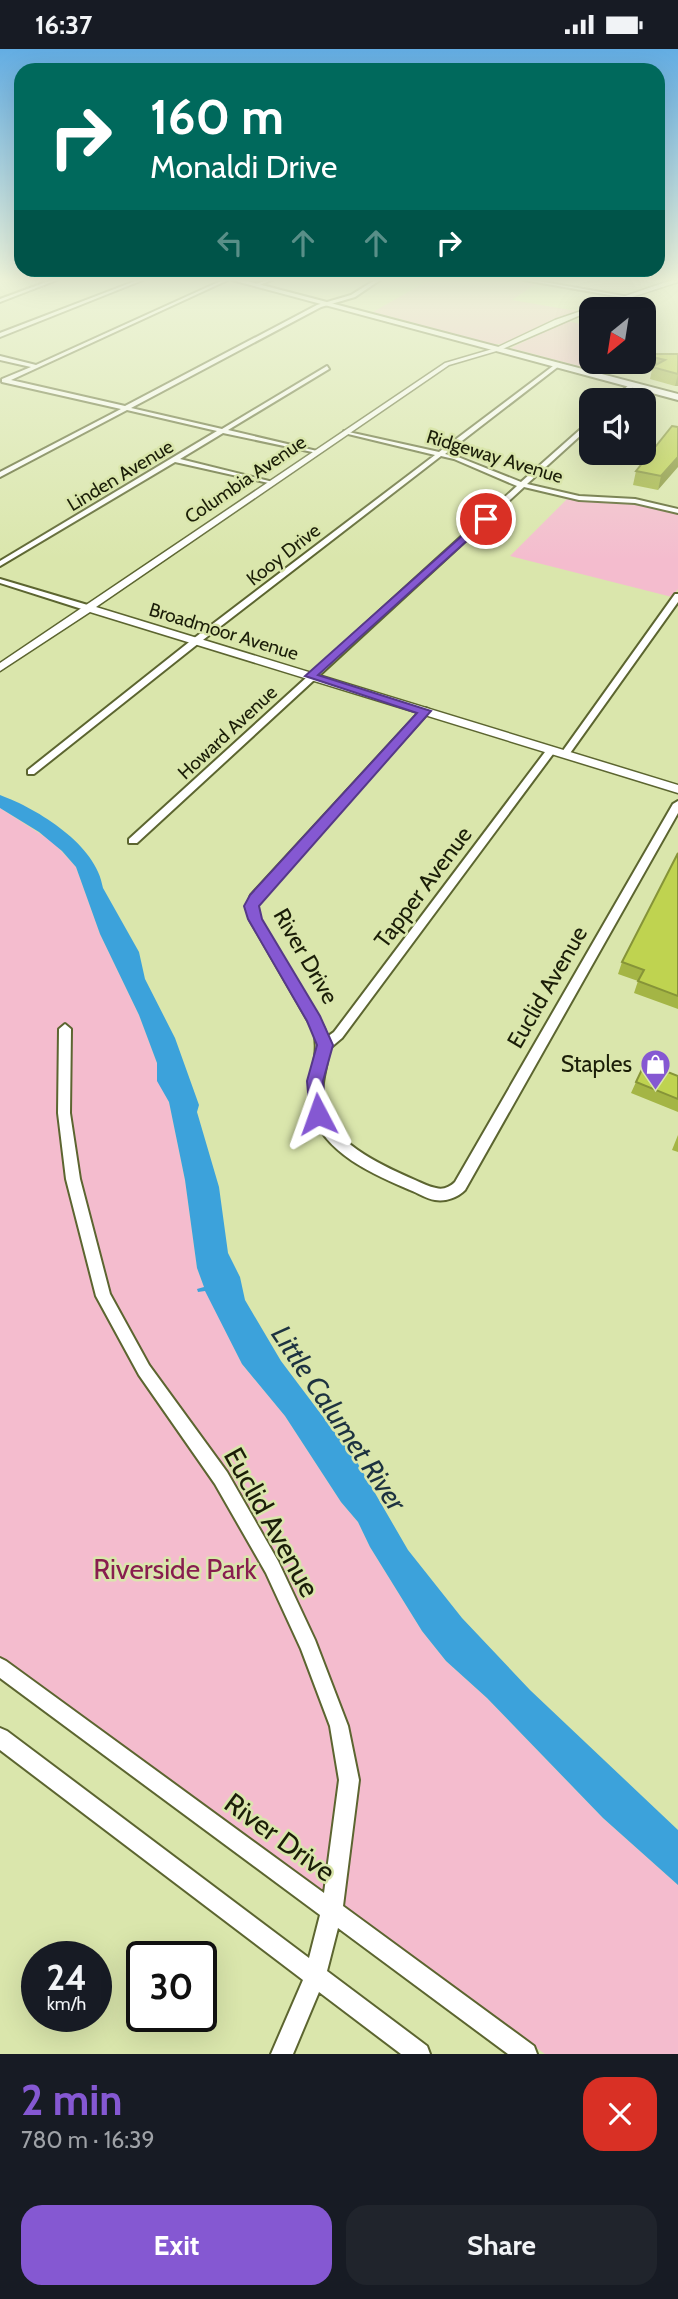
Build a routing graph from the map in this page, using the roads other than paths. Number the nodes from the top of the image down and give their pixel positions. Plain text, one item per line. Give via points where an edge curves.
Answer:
1 (18, 374) edge
2 (193, 374) edge
3 (318, 374) edge
4 (433, 374) edge
5 (545, 374) edge
6 (589, 374) edge
7 (2, 381) edge
8 (632, 385) junction
9 (629, 388) edge
10 (678, 397) edge
11 (128, 408) junction
12 (224, 431) junction
13 (346, 432) junction
14 (579, 432) edge
15 (315, 452) junction
16 (438, 454) junction
17 (176, 460) junction
18 (0, 475) edge
19 (271, 483) junction
20 (525, 484) junction
21 (678, 511) edge
22 (0, 564) edge
23 (0, 581) edge
24 (678, 596) edge
25 (88, 608) junction
26 (196, 641) junction
27 (0, 668) edge
28 (311, 676) junction
29 (425, 711) junction
30 (551, 750) junction
31 (565, 754) junction
32 (31, 772) dead end
33 (678, 789) edge
34 (678, 804) edge
35 (133, 841) dead end
36 (65, 1029) dead end
37 (325, 1045) junction
38 (0, 1667) edge
39 (0, 1738) edge
40 (332, 1909) junction
41 (315, 1976) junction
42 (282, 2054) edge
43 (419, 2054) edge
44 (526, 2054) edge

1 - 7 street
2 - 11 street
3 - 12 street, Linden Avenue
4 - 13 street, Columbia Avenue
5 - 16 street, Kooy Drive
6 - 8 main road
7 - 11 street
8 - 9 street
8 - 10 main road
11 - 12 street
11 - 18 street
12 - 15 street
12 - 17 street, Linden Avenue
13 - 15 street, Columbia Avenue
13 - 16 street, Ridgeway Avenue
14 - 20 street, Howard Avenue
15 - 19 street, Columbia Avenue
16 - 20 street, Ridgeway Avenue
16 - 26 street, Kooy Drive
17 - 19 street
17 - 22 street, Linden Avenue
19 - 25 street, Columbia Avenue
20 - 21 street, Ridgeway Avenue via 579,498 630,501
20 - 28 street, Howard Avenue
23 - 25 street, Broadmoor Avenue
24 - 31 street
25 - 26 street, Broadmoor Avenue
25 - 27 street, Columbia Avenue
26 - 28 street, Broadmoor Avenue
26 - 32 street, Kooy Drive
28 - 29 street, Broadmoor Avenue
28 - 35 street, Howard Avenue
29 - 30 street, Broadmoor Avenue
29 - 37 street, River Drive via 251,906
30 - 31 street, Broadmoor Avenue
30 - 37 street, Tapper Avenue via 338,1035
31 - 33 street, Broadmoor Avenue
34 - 37 street, Euclid Avenue via 454,1192 437,1195 343,1148 318,1114 315,1099
36 - 40 street, Euclid Avenue via 64,1113 74,1179 103,1296 145,1370 221,1478 272,1567 339,1726 349,1780
38 - 40 street, River Drive
39 - 41 street
40 - 41 street, Euclid Avenue
40 - 44 street, River Drive
41 - 42 street, Euclid Avenue
41 - 43 street

